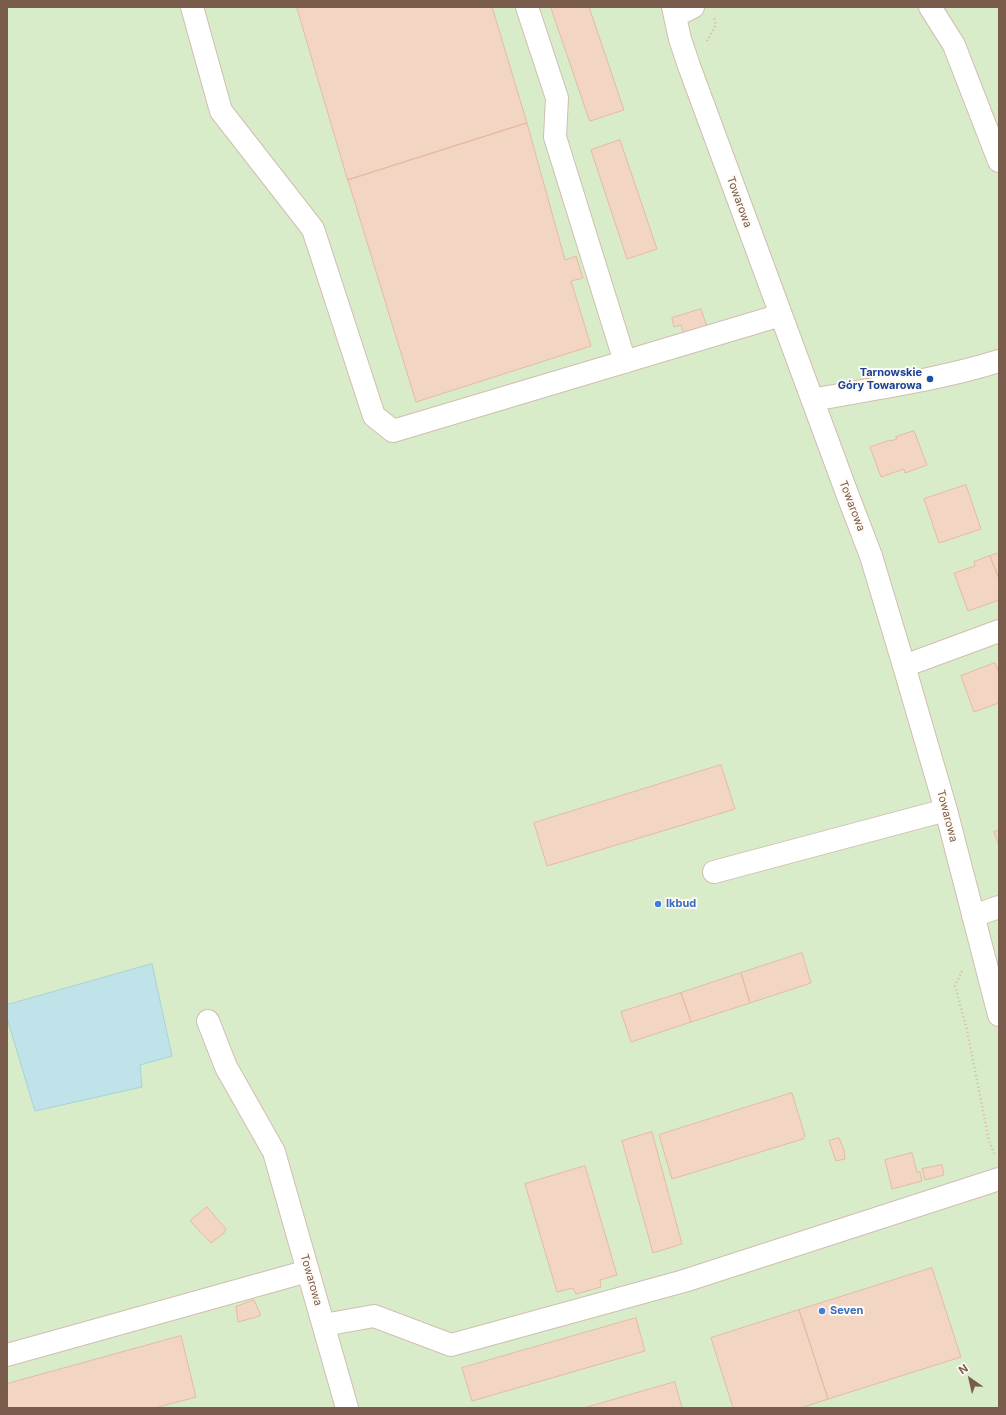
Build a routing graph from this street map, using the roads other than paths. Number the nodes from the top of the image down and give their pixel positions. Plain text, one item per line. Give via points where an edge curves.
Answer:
1 (192, 7) edge
2 (528, 7) edge
3 (930, 7) edge
4 (680, 10) edge
5 (999, 161) edge
6 (781, 315) junction
7 (999, 361) edge
8 (625, 362) junction
9 (812, 400) junction
10 (999, 631) edge
11 (904, 666) junction
12 (946, 810) junction
13 (714, 872) dead end
14 (999, 907) edge
15 (973, 916) junction
16 (999, 1015) edge
17 (208, 1021) dead end
18 (999, 1179) edge
19 (308, 1271) junction
20 (324, 1325) junction
21 (7, 1355) edge
22 (347, 1408) edge

1 - 8 street via 221,111 312,229 374,416 393,431
2 - 8 street via 557,98 555,136
3 - 5 street via 954,45
4 - 6 street, Towarowa via 680,39
6 - 8 street
6 - 9 street, Towarowa
7 - 9 street via 915,382
9 - 11 street, Towarowa via 871,556
10 - 11 street
11 - 12 street, Towarowa
12 - 13 street
12 - 15 street, Towarowa
14 - 15 street
15 - 16 street, Towarowa
17 - 19 street, Towarowa via 226,1067 274,1152
18 - 20 street via 684,1281 451,1345 374,1316
19 - 20 street, Towarowa
19 - 21 street
20 - 22 street, Towarowa

